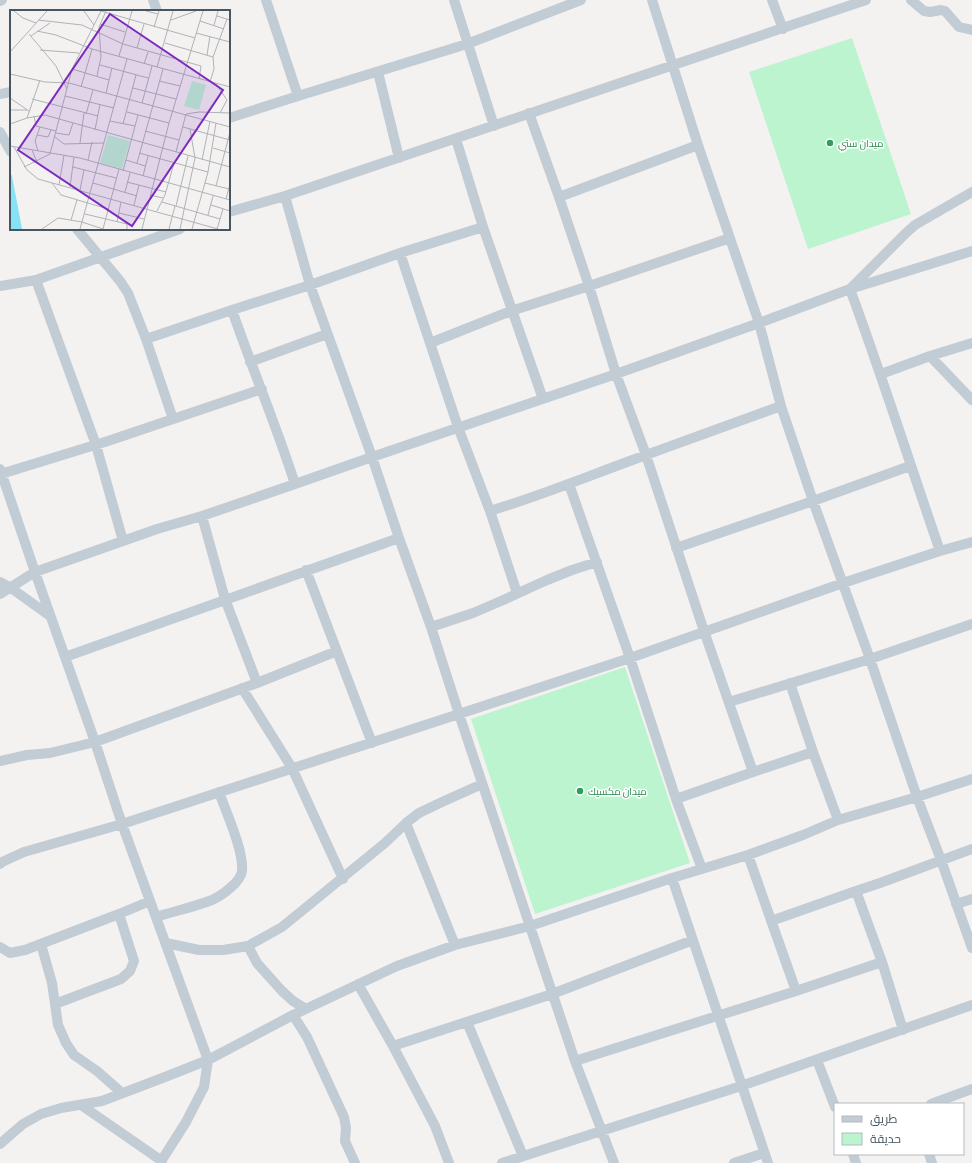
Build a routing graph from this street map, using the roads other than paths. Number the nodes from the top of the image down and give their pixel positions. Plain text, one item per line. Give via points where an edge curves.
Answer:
1 (153, 0) edge
2 (266, 0) edge
3 (454, 0) edge
4 (581, 0) edge
5 (652, 0) edge
6 (772, 0) edge
7 (911, 0) edge
8 (861, 1) edge
9 (157, 10) edge
10 (783, 29) junction
11 (972, 30) edge
12 (467, 44) junction
13 (673, 65) junction
14 (378, 72) junction
15 (10, 92) edge
16 (0, 94) edge
17 (298, 96) junction
18 (529, 113) junction
19 (230, 118) edge
20 (494, 126) junction
21 (0, 132) edge
22 (456, 139) junction
23 (698, 145) junction
24 (10, 150) edge
25 (10, 152) edge
26 (0, 154) edge
27 (399, 158) junction
28 (972, 192) edge
29 (285, 196) junction
30 (559, 197) junction
31 (230, 212) edge
32 (483, 227) junction
33 (78, 230) edge
34 (177, 230) edge
35 (730, 238) junction
36 (972, 251) edge
37 (400, 253) junction
38 (101, 257) junction
39 (36, 280) junction
40 (310, 285) junction
41 (0, 286) edge
42 (589, 286) junction
43 (850, 289) junction
44 (232, 310) junction
45 (512, 312) junction
46 (759, 323) junction
47 (327, 334) junction
48 (146, 339) junction
49 (430, 343) junction
50 (972, 343) edge
51 (930, 356) junction
52 (250, 362) junction
53 (616, 374) junction
54 (881, 374) junction
55 (262, 389) junction
56 (543, 399) junction
57 (972, 400) edge
58 (781, 406) junction
59 (173, 419) junction
60 (458, 427) junction
61 (96, 445) junction
62 (646, 455) junction
63 (372, 457) junction
64 (910, 466) junction
65 (0, 471) edge
66 (295, 484) junction
67 (569, 484) junction
68 (813, 501) junction
69 (490, 511) junction
70 (202, 516) junction
71 (399, 538) junction
72 (123, 541) junction
73 (972, 542) edge
74 (676, 548) junction
75 (940, 551) junction
76 (597, 562) junction
77 (306, 570) junction
78 (34, 572) junction
79 (0, 582) edge
80 (843, 583) junction
81 (10, 588) junction
82 (517, 593) junction
83 (0, 594) edge
84 (225, 600) junction
85 (50, 616) junction
86 (431, 627) junction
87 (971, 627) edge
88 (704, 631) junction
89 (337, 652) junction
90 (64, 657) junction
91 (630, 658) junction
92 (870, 659) junction
93 (257, 683) junction
94 (790, 683) junction
95 (242, 688) junction
96 (729, 702) junction
97 (459, 714) junction
98 (95, 742) junction
99 (372, 742) junction
100 (813, 752) junction
101 (0, 761) edge
102 (292, 768) junction
103 (753, 772) junction
104 (972, 778) edge
105 (482, 784) junction
106 (219, 792) junction
107 (917, 797) junction
108 (676, 800) junction
109 (838, 820) junction
110 (406, 823) junction
111 (122, 824) junction
112 (972, 849) edge
113 (748, 855) junction
114 (941, 860) junction
115 (0, 864) edge
116 (702, 869) junction
117 (672, 878) junction
118 (343, 879) junction
119 (856, 891) junction
120 (972, 899) edge
121 (150, 900) junction
122 (956, 904) junction
123 (119, 914) junction
124 (156, 917) junction
125 (771, 921) junction
126 (530, 926) junction
127 (693, 940) junction
128 (166, 943) junction
129 (41, 944) junction
130 (455, 945) junction
131 (248, 946) junction
132 (0, 947) edge
133 (972, 948) edge
134 (882, 962) junction
135 (358, 984) junction
136 (796, 991) junction
137 (552, 994) junction
138 (55, 1004) junction
139 (972, 1005) edge
140 (306, 1009) junction
141 (293, 1015) junction
142 (718, 1016) junction
143 (467, 1022) junction
144 (903, 1030) junction
145 (393, 1046) junction
146 (208, 1060) junction
147 (817, 1060) junction
148 (575, 1061) junction
149 (741, 1086) junction
150 (972, 1089) edge
151 (122, 1093) junction
152 (934, 1103) edge
153 (834, 1104) edge
154 (81, 1105) junction
155 (601, 1131) junction
156 (0, 1144) edge
157 (764, 1153) junction
158 (523, 1156) junction
159 (161, 1162) edge
160 (356, 1163) edge
161 (449, 1163) edge
162 (502, 1163) edge
163 (614, 1163) edge
164 (734, 1163) edge
165 (768, 1163) edge

1 - 9 street
2 - 17 street
3 - 12 street
4 - 12 street
5 - 13 street
6 - 10 street
7 - 11 street via 924,11 945,11 959,26
8 - 10 street
10 - 13 street
12 - 14 street
12 - 20 street
13 - 18 street
13 - 23 street
14 - 17 street
14 - 27 street
15 - 16 street
17 - 19 street
18 - 20 street
18 - 30 street
20 - 22 street
21 - 24 street
22 - 27 street
22 - 32 street
23 - 30 street
23 - 35 street
25 - 26 street
27 - 29 street
28 - 43 street via 910,229
29 - 31 street
29 - 40 street
30 - 42 street
32 - 37 street
32 - 45 street
33 - 38 street
34 - 38 street
35 - 42 street
35 - 46 street
36 - 43 street
37 - 40 street
37 - 49 street
38 - 39 street
38 - 48 street via 124,286
39 - 41 street
39 - 61 street
40 - 44 street
40 - 47 street
42 - 45 street
42 - 53 street
43 - 46 street
43 - 54 street
44 - 48 street
44 - 52 street
45 - 49 street
45 - 56 street
46 - 53 street
46 - 58 street
47 - 52 street
47 - 63 street
48 - 59 street
49 - 60 street
50 - 51 street
51 - 54 street
51 - 57 street
52 - 55 street
53 - 56 street
53 - 62 street
54 - 64 street
55 - 59 street
55 - 66 street
56 - 60 street
58 - 62 street
58 - 68 street
59 - 61 street
60 - 63 street
60 - 69 street
61 - 65 street
61 - 72 street
62 - 67 street
62 - 74 street
63 - 66 street
63 - 71 street
64 - 68 street
64 - 75 street
65 - 78 street
66 - 70 street
67 - 69 street
67 - 76 street
68 - 74 street
68 - 80 street
69 - 82 street
70 - 72 street
70 - 84 street
71 - 77 street
71 - 86 street
72 - 78 street
73 - 75 street
74 - 88 street
75 - 80 street
76 - 82 street
76 - 91 street
77 - 84 street
77 - 89 street
78 - 81 street
78 - 85 street
79 - 81 street
80 - 88 street
80 - 92 street
81 - 83 street
81 - 85 street
82 - 86 street via 473,613
84 - 90 street
84 - 93 street
85 - 90 street
86 - 97 street
87 - 92 street
88 - 91 street
88 - 96 street
89 - 93 street
89 - 99 street
90 - 98 street
91 - 97 street
91 - 108 street
92 - 94 street
92 - 107 street
93 - 95 street
94 - 96 street
94 - 100 street
95 - 98 street
95 - 102 street
96 - 103 street
97 - 99 street
97 - 105 street
98 - 101 street
98 - 111 street
99 - 102 street
100 - 103 street
100 - 109 street
102 - 106 street
102 - 118 street
103 - 108 street
104 - 107 street
105 - 110 street via 419,813
105 - 126 street
106 - 111 street
106 - 124 street via 241,856 242,873 237,882 213,900
107 - 109 street
107 - 114 street
108 - 116 street
109 - 113 street
110 - 118 street
110 - 130 street
111 - 115 street via 24,852
111 - 121 street
112 - 114 street
113 - 116 street
113 - 125 street
114 - 119 street
114 - 122 street
116 - 117 street
117 - 126 street
117 - 127 street
118 - 131 street via 282,927
119 - 125 street
119 - 134 street
120 - 122 street
121 - 123 street
121 - 124 street
122 - 133 street
123 - 129 street
123 - 138 street via 134,961 130,971 121,979
124 - 128 street
125 - 136 street
126 - 130 street
126 - 137 street
127 - 137 street
127 - 142 street
128 - 131 street via 199,950
128 - 146 street
129 - 132 street via 10,953
129 - 138 street via 52,982
130 - 135 street via 397,966
131 - 140 street via 257,963 282,991
134 - 136 street
134 - 144 street
135 - 140 street
135 - 145 street
136 - 142 street
137 - 143 street
137 - 148 street
138 - 151 street via 58,1025 74,1055
139 - 144 street
140 - 141 street
141 - 146 street
141 - 160 street via 307,1037 344,1117 345,1141
142 - 148 street
142 - 149 street
143 - 145 street
143 - 158 street
144 - 147 street
145 - 161 street via 435,1126
146 - 151 street
146 - 159 street via 204,1087
147 - 149 street
147 - 153 street
148 - 155 street
149 - 155 street
149 - 157 street
150 - 152 street
151 - 154 street via 102,1101
154 - 156 street via 41,1114 23,1124
154 - 159 street
155 - 158 street
155 - 163 street
157 - 164 street
157 - 165 street
158 - 162 street

